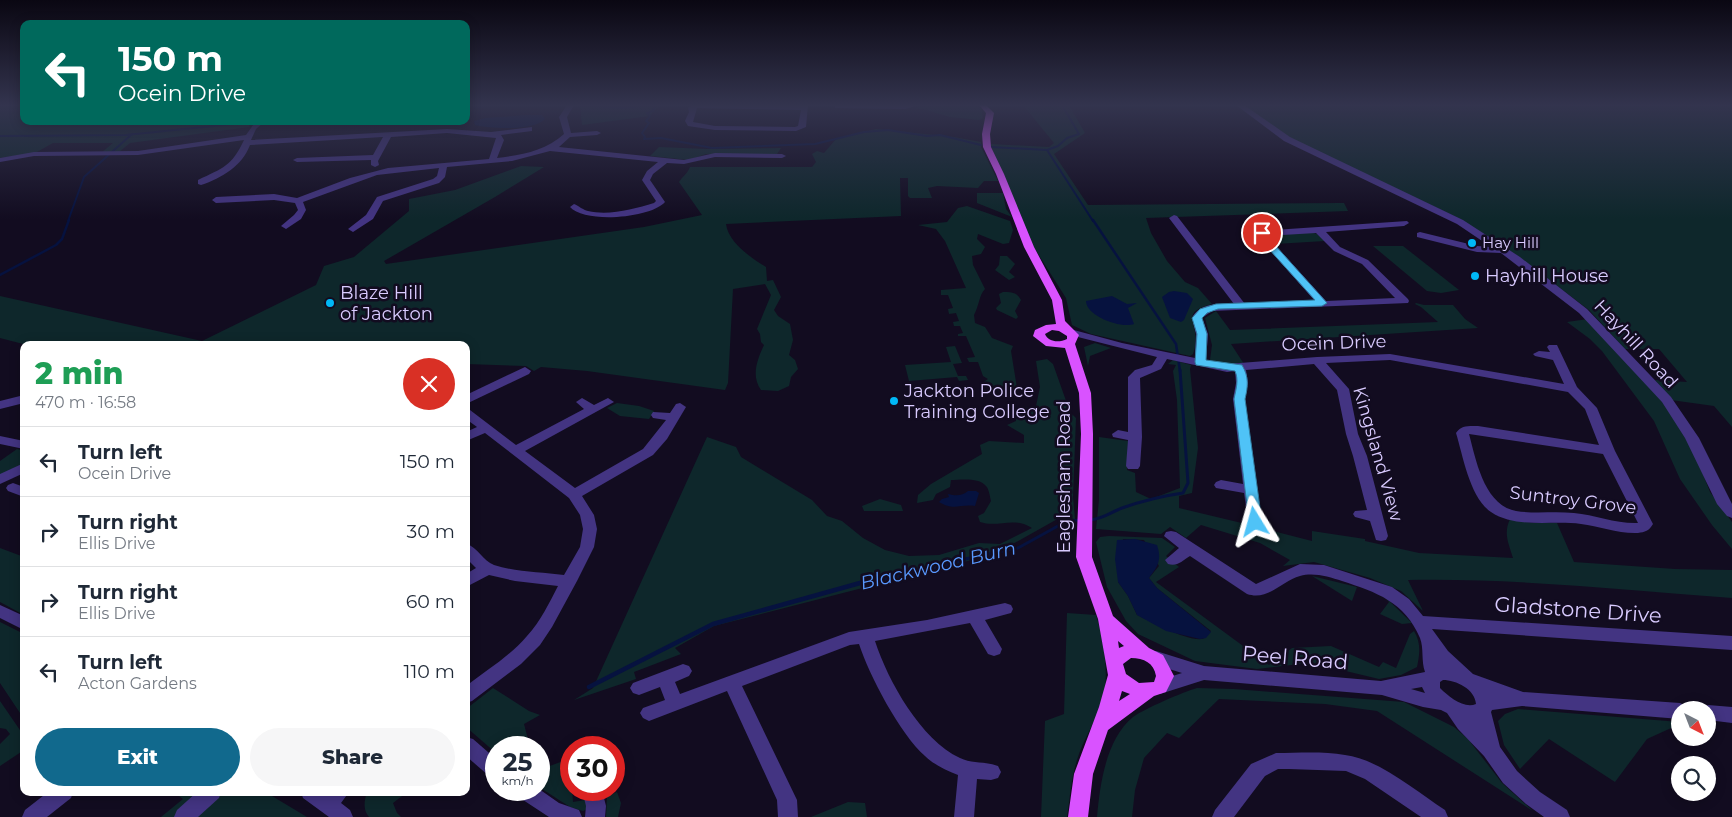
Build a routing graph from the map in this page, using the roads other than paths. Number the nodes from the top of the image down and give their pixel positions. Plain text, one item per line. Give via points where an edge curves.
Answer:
1 (222, 143) edge
2 (247, 143) edge
3 (384, 143) edge
4 (499, 143) edge
5 (561, 143) edge
6 (987, 143) edge
7 (1296, 143) edge
8 (550, 149) junction
9 (376, 157) junction
10 (782, 157) dead end
11 (0, 160) edge
12 (297, 160) dead end
13 (666, 160) junction
14 (492, 161) junction
15 (444, 164) junction
16 (379, 172) junction
17 (200, 182) dead end
18 (216, 200) dead end
19 (298, 202) junction
20 (574, 207) dead end
21 (1174, 218) dead end
22 (352, 225) dead end
23 (286, 226) dead end
24 (1401, 227) dead end
25 (1318, 230) junction
26 (1420, 234) dead end
27 (1504, 250) junction
28 (1322, 303) junction
29 (1242, 306) junction
30 (1058, 313) junction
31 (1041, 330) junction
32 (1069, 336) junction
33 (1051, 344) junction
34 (1539, 354) dead end
35 (1168, 355) junction
36 (1317, 360) junction
37 (1200, 362) junction
38 (1077, 363) junction
39 (1238, 367) junction
40 (521, 377) dead end
41 (1572, 389) junction
42 (470, 398) edge
43 (20, 400) edge
44 (608, 402) dead end
45 (0, 405) edge
46 (657, 415) dead end
47 (470, 416) edge
48 (486, 428) junction
49 (1118, 434) dead end
50 (470, 435) edge
51 (1135, 437) junction
52 (0, 440) edge
53 (20, 444) edge
54 (515, 451) junction
55 (1608, 451) junction
56 (1133, 466) dead end
57 (20, 469) edge
58 (0, 480) edge
59 (1221, 485) dead end
60 (1251, 490) junction
61 (574, 495) junction
62 (1732, 513) edge
63 (1360, 514) dead end
64 (1376, 517) junction
65 (1255, 522) dead end
66 (1171, 536) dead end
67 (1382, 536) dead end
68 (1188, 549) junction
69 (470, 553) edge
70 (1173, 560) dead end
71 (487, 568) junction
72 (470, 579) edge
73 (569, 581) junction
74 (1005, 609) dead end
75 (0, 611) edge
76 (974, 616) junction
77 (1106, 619) junction
78 (20, 622) edge
79 (1420, 622) junction
80 (865, 637) junction
81 (1429, 640) junction
82 (1730, 645) edge
83 (994, 649) dead end
84 (1150, 655) junction
85 (1115, 671) junction
86 (683, 672) dead end
87 (1204, 674) junction
88 (1434, 677) junction
89 (665, 679) junction
90 (1468, 680) junction
91 (732, 683) junction
92 (639, 688) dead end
93 (1382, 688) junction
94 (1154, 689) junction
95 (470, 693) edge
96 (1522, 699) junction
97 (675, 703) junction
98 (1448, 706) junction
99 (1483, 707) junction
100 (1671, 710) edge
101 (649, 713) dead end
102 (1716, 714) edge
103 (1732, 715) edge
104 (1101, 727) junction
105 (470, 748) edge
106 (1491, 750) junction
107 (485, 761) edge
108 (968, 770) junction
109 (991, 772) dead end
110 (60, 796) edge
111 (208, 796) edge
112 (326, 796) edge
113 (540, 801) edge
114 (595, 801) edge
115 (39, 815) edge
116 (1556, 816) edge
117 (184, 817) edge
118 (343, 817) edge
119 (572, 817) edge
120 (595, 817) edge
121 (788, 817) edge
122 (964, 817) edge
123 (1078, 817) edge
124 (1222, 817) edge
125 (1438, 817) edge

1 - 11 street via 138,153 34,154
2 - 17 street via 241,157 232,166
3 - 9 street
4 - 14 street
5 - 8 street
6 - 30 main road via 1029,248 1057,300
7 - 27 street, Hayhill Road via 1460,222
8 - 13 street
8 - 14 street via 516,159
9 - 12 street
9 - 16 street via 374,161
10 - 13 street via 715,155 692,162
13 - 20 street via 646,180 661,202 658,205 610,215 590,215
14 - 15 street
15 - 16 street
15 - 22 street via 441,177 436,181 380,199 370,217
16 - 19 street via 339,183
18 - 19 street via 274,197
19 - 23 street via 302,210
21 - 29 street
24 - 25 street
25 - 28 street via 1265,231 1261,235
25 - 28 street via 1337,249 1365,262 1404,301
26 - 27 street via 1477,249
27 - 62 street, Hayhill Road via 1583,310 1668,400 1692,438 1724,504
28 - 29 street
29 - 37 street via 1216,307 1199,314 1197,318 1202,334
30 - 31 main road
30 - 32 main road, Eaglesham Road
31 - 32 main road via 1050,327
31 - 33 main road via 1040,338
32 - 33 main road
32 - 35 street, Ocein Drive via 1098,339
32 - 38 main road, Eaglesham Road
33 - 38 main road
34 - 41 street, Suntroy Grove via 1555,352
35 - 37 street, Ocein Drive
35 - 51 street via 1157,367 1134,377
36 - 39 street, Ocein Drive
36 - 41 street, Ocein Drive via 1390,357
36 - 64 street, Kingsland View via 1343,389 1352,434
37 - 39 street, Ocein Drive
38 - 77 main road, Eaglesham Road via 1085,393 1088,434 1084,558
39 - 60 street via 1242,374 1243,387 1239,399
40 - 42 street
41 - 55 street, Suntroy Grove via 1591,408
43 - 45 street
44 - 54 street via 587,406
46 - 61 street via 677,412 648,452
47 - 48 street
48 - 50 street
48 - 54 street
49 - 51 street
51 - 56 street
52 - 53 street
54 - 61 street
55 - 55 street, Suntroy Grove via 1645,521 1643,527 1631,528 1566,517 1532,518 1493,507 1486,498 1462,433 1478,430
57 - 58 street
59 - 60 street
60 - 65 street
61 - 73 street via 587,515 590,529 588,547
63 - 64 street
64 - 67 street, Kingsland View
66 - 68 street
68 - 70 street
68 - 79 street via 1253,590 1266,588 1294,571 1309,569 1372,585 1397,597
69 - 71 street
71 - 72 street
71 - 73 street via 515,575
73 - 95 street via 534,640
74 - 76 street
75 - 78 street
76 - 80 street
76 - 83 street
77 - 84 main road
77 - 85 main road
79 - 81 street
79 - 82 street, Gladstone Drive
80 - 91 street via 849,639
80 - 108 street via 871,657 920,737 944,759
81 - 88 street
81 - 90 street
84 - 85 main road via 1123,653 1118,656
84 - 87 street
84 - 94 main road via 1161,664 1166,676
85 - 94 main road via 1121,681 1134,689
85 - 104 main road via 1112,699
86 - 89 street
87 - 93 street, Peel Road
87 - 94 street
88 - 90 street via 1449,673
88 - 93 street
88 - 98 street via 1431,688
89 - 92 street
89 - 97 street
90 - 96 street
90 - 99 street via 1483,693
91 - 97 street
91 - 121 street via 787,800
93 - 98 street
94 - 104 main road via 1117,712
96 - 99 street via 1497,701
96 - 100 street
97 - 101 street
98 - 99 street via 1469,713
98 - 106 street
99 - 106 street
102 - 103 street
104 - 123 main road via 1080,791
105 - 107 street
106 - 116 street via 1510,777
108 - 109 street
108 - 122 street
110 - 115 street
111 - 117 street
112 - 118 street
113 - 119 street
114 - 120 street
124 - 125 street via 1258,770 1276,761 1346,763 1358,767

